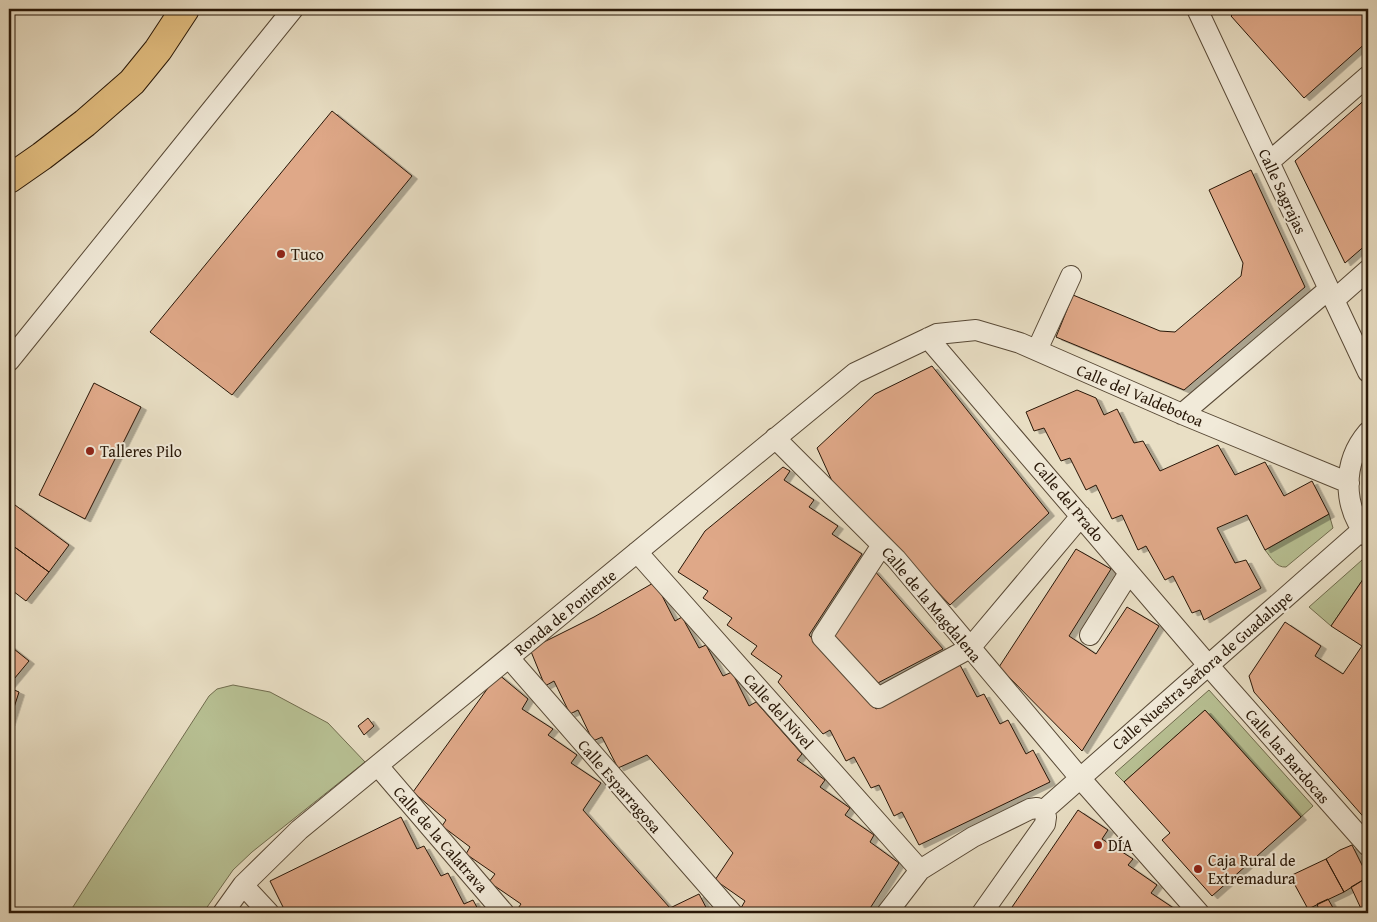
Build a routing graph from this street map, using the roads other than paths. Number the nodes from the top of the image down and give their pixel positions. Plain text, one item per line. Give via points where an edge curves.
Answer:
1 (185, 9) edge
2 (293, 9) edge
3 (1197, 9) edge
4 (1368, 76) edge
5 (1269, 162) junction
6 (9, 179) edge
7 (1368, 270) edge
8 (1071, 276) dead end
9 (1332, 295) junction
10 (928, 338) junction
11 (1037, 350) junction
12 (9, 362) edge
13 (1368, 372) edge
14 (1182, 414) junction
15 (1368, 432) edge
16 (775, 438) junction
17 (1349, 483) junction
18 (1081, 516) junction
19 (1365, 534) edge
20 (882, 545) junction
21 (637, 552) junction
22 (1129, 573) junction
23 (1090, 635) dead end
24 (970, 648) junction
25 (509, 658) junction
26 (1208, 665) junction
27 (378, 766) junction
28 (1080, 778) junction
29 (1043, 811) junction
30 (1368, 846) edge
31 (920, 870) junction
32 (243, 885) junction
33 (223, 913) edge
34 (269, 913) edge
35 (504, 913) edge
36 (732, 913) edge
37 (887, 913) edge
38 (982, 913) edge
39 (1199, 913) edge

1 - 6 main road via 132,82
2 - 12 street
3 - 5 street, Calle Sagrajas
4 - 5 street
5 - 9 street, Calle Sagrajas
7 - 9 street
8 - 11 street
9 - 13 street, Calle Sagrajas
9 - 14 street
10 - 11 street, Calle del Valdebotoa via 976,330
10 - 16 street, Ronda de Poniente via 855,372
10 - 18 street, Calle del Prado
11 - 14 street, Calle del Valdebotoa
14 - 17 street, Calle del Valdebotoa
15 - 17 street via 1352,458
16 - 20 street, Calle de la Magdalena
16 - 21 street, Ronda de Poniente
17 - 19 street via 1354,516
18 - 22 street, Calle del Prado
18 - 24 street
19 - 26 street, Calle Nuestra Señora de Guadalupe
20 - 24 street, Calle de la Magdalena
20 - 24 street via 822,637 878,698
21 - 25 street, Ronda de Poniente
21 - 31 street, Calle del Nivel
22 - 23 street
22 - 26 street, Calle del Prado
24 - 28 street, Calle de la Magdalena
25 - 27 street, Ronda de Poniente
25 - 36 street, Calle Esparragosa
26 - 28 street, Calle Nuestra Señora de Guadalupe
26 - 30 street, Calle las Bardocas
27 - 32 street, Ronda de Poniente via 299,830
27 - 35 street, Calle de la Calatrava
28 - 29 street, Calle Nuestra Señora de Guadalupe
28 - 39 street, Calle de la Magdalena
29 - 31 street via 1030,809 974,837
29 - 38 street via 1045,824
31 - 37 street
32 - 33 street, Ronda de Poniente
32 - 34 street

